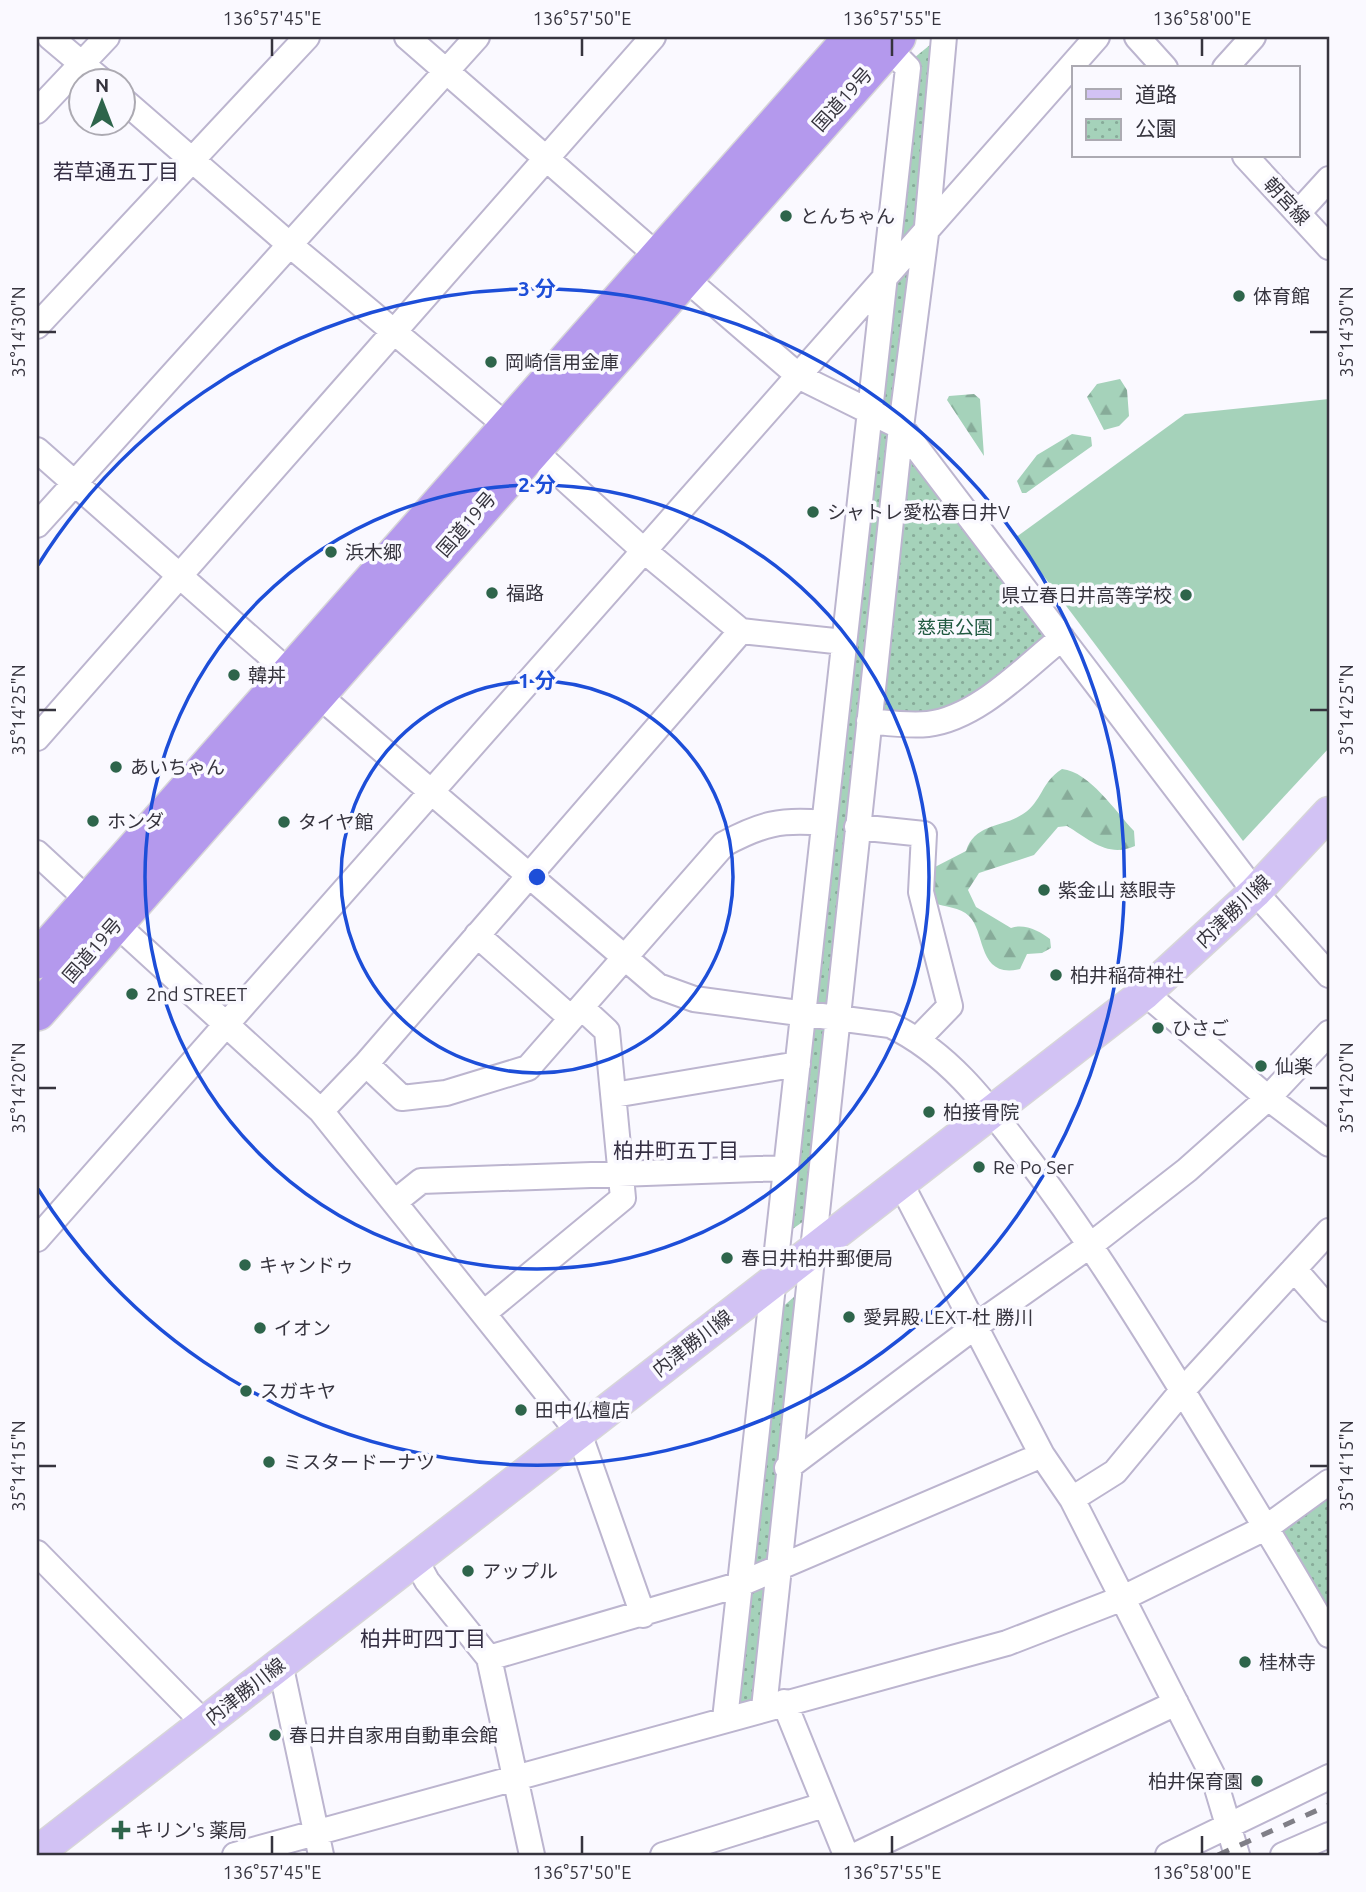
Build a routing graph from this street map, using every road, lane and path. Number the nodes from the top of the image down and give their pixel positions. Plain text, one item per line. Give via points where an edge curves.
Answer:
1 (50, 37) edge
2 (107, 37) edge
3 (307, 37) edge
4 (407, 37) edge
5 (477, 37) edge
6 (653, 37) edge
7 (853, 37) edge
8 (944, 37) edge
9 (1097, 37) edge
10 (1136, 37) edge
11 (1253, 37) edge
12 (892, 42) edge
13 (82, 64) junction
14 (84, 66) edge
15 (1163, 66) edge
16 (1227, 66) edge
17 (446, 71) junction
18 (37, 111) edge
19 (136, 111) edge
20 (545, 158) junction
21 (1247, 158) edge
22 (193, 159) junction
23 (1329, 179) edge
24 (1298, 213) junction
25 (927, 226) junction
26 (290, 245) junction
27 (1329, 247) edge
28 (671, 267) junction
29 (884, 276) junction
30 (37, 326) edge
31 (393, 333) junction
32 (800, 377) junction
33 (869, 413) junction
34 (901, 427) junction
35 (520, 438) junction
36 (37, 450) edge
37 (74, 483) junction
38 (37, 525) edge
39 (642, 549) junction
40 (179, 576) junction
41 (741, 631) junction
42 (1062, 638) junction
43 (844, 642) junction
44 (304, 684) junction
45 (869, 721) junction
46 (37, 738) edge
47 (432, 791) junction
48 (1329, 813) edge
49 (823, 822) junction
50 (857, 827) junction
51 (37, 853) edge
52 (528, 874) junction
53 (1255, 892) junction
54 (102, 912) junction
55 (477, 935) junction
56 (625, 959) junction
57 (37, 960) edge
58 (1329, 975) edge
59 (1145, 993) junction
60 (37, 1012) edge
61 (576, 1013) junction
62 (819, 1016) junction
63 (228, 1024) junction
64 (1329, 1033) edge
65 (918, 1038) junction
66 (366, 1063) junction
67 (797, 1064) junction
68 (614, 1095) junction
69 (1268, 1098) junction
70 (321, 1111) junction
71 (992, 1111) junction
72 (1329, 1144) edge
73 (785, 1168) junction
74 (622, 1175) junction
75 (900, 1182) junction
76 (396, 1201) junction
77 (1329, 1231) edge
78 (37, 1239) edge
79 (1092, 1244) junction
80 (812, 1249) junction
81 (1294, 1269) junction
82 (773, 1279) junction
83 (1329, 1309) edge
84 (484, 1313) junction
85 (977, 1325) junction
86 (1182, 1391) junction
87 (579, 1433) junction
88 (1042, 1455) junction
89 (788, 1468) junction
90 (1329, 1482) edge
91 (1072, 1499) junction
92 (1267, 1527) junction
93 (37, 1553) edge
94 (415, 1559) junction
95 (777, 1566) junction
96 (738, 1585) junction
97 (1123, 1598) junction
98 (643, 1615) junction
99 (1329, 1634) edge
100 (489, 1658) junction
101 (280, 1663) junction
102 (1176, 1703) junction
103 (774, 1705) junction
104 (725, 1719) junction
105 (204, 1724) junction
106 (1329, 1777) edge
107 (515, 1778) junction
108 (824, 1805) junction
109 (1228, 1827) junction
110 (1329, 1835) edge
111 (319, 1844) edge
112 (37, 1853) edge
113 (235, 1855) edge
114 (532, 1855) edge
115 (663, 1855) edge
116 (846, 1855) edge
117 (856, 1855) edge
118 (1168, 1855) edge
119 (1237, 1855) edge
120 (1283, 1855) edge

1 - 13 street
2 - 13 street
3 - 22 street
4 - 17 street
5 - 17 street
6 - 20 street
7 - 28 highway, 国道19号
8 - 25 street
9 - 25 street
10 - 15 street
11 - 16 street
12 - 28 highway, 国道19号
12 - 29 street via 908,68
13 - 14 street
13 - 18 street
17 - 20 street
17 - 26 street
19 - 22 street
20 - 28 street
20 - 31 street
21 - 24 street, 朝宮線
22 - 26 street
22 - 30 street
23 - 24 street
24 - 27 street, 朝宮線
25 - 29 street
25 - 34 street
26 - 31 street
26 - 37 street
28 - 32 street
28 - 35 highway, 国道19号
29 - 32 street
29 - 33 street
31 - 35 street
31 - 40 street
32 - 33 street
32 - 39 street
33 - 34 street
33 - 43 street
34 - 42 street
34 - 45 street
35 - 39 street
35 - 44 highway, 国道19号
36 - 37 street
37 - 38 street
37 - 40 street
39 - 41 street
39 - 47 street
40 - 44 street
40 - 46 street
41 - 43 street
41 - 52 street
42 - 45 street via 989,695 951,718 930,723
42 - 53 street
43 - 49 street
44 - 47 street
44 - 54 highway, 国道19号
45 - 50 street
47 - 52 street
47 - 63 street
48 - 53 main road, 内津勝川線
49 - 56 street via 791,820 757,827 724,844
49 - 62 street
50 - 62 street
50 - 65 street via 924,834 921,892 950,1006
51 - 54 street
52 - 55 street
52 - 56 street
53 - 58 street
53 - 59 main road, 内津勝川線
54 - 57 highway, 国道19号
54 - 60 highway, 国道19号
54 - 63 street
55 - 61 street
55 - 66 street
56 - 61 street
56 - 62 street via 659,986 694,999
59 - 69 street
59 - 71 main road, 内津勝川線
61 - 66 street via 528,1068 446,1093 402,1098
61 - 68 street via 607,1031
62 - 65 street via 890,1026
62 - 67 street
62 - 80 street
63 - 70 street
63 - 78 street
64 - 69 street
65 - 71 street
66 - 70 street
67 - 68 street
67 - 73 street
68 - 74 street
69 - 72 street
69 - 79 street via 1187,1170
70 - 76 street
71 - 75 main road, 内津勝川線
71 - 79 street
73 - 74 street
73 - 82 street
74 - 76 street via 421,1181
74 - 84 street via 623,1198
75 - 80 main road, 内津勝川線
75 - 85 street
76 - 84 street
77 - 81 street
79 - 85 street
79 - 86 street
80 - 82 main road, 内津勝川線
80 - 89 street
81 - 83 street
81 - 86 street
82 - 87 main road, 内津勝川線
82 - 96 street
84 - 87 street
85 - 88 street
85 - 89 street
86 - 91 street via 1115,1472
86 - 92 street
87 - 94 main road, 内津勝川線
87 - 98 street
88 - 91 street
88 - 95 street
89 - 95 street
90 - 92 street
91 - 97 street
92 - 97 street
92 - 99 street
93 - 105 street
94 - 100 street via 427,1581
94 - 101 main road, 内津勝川線
95 - 96 street
95 - 103 street
96 - 98 street
96 - 104 street
97 - 102 street
97 - 103 street via 1007,1643
98 - 100 street
100 - 107 street
101 - 105 main road, 内津勝川線
101 - 111 street
102 - 109 street via 1214,1778
102 - 117 street
103 - 104 street
103 - 108 street
104 - 107 street
105 - 112 main road, 内津勝川線
106 - 109 street
107 - 111 street
107 - 114 street
108 - 115 street
108 - 116 street
109 - 118 street
109 - 119 street
110 - 120 street
111 - 113 street

